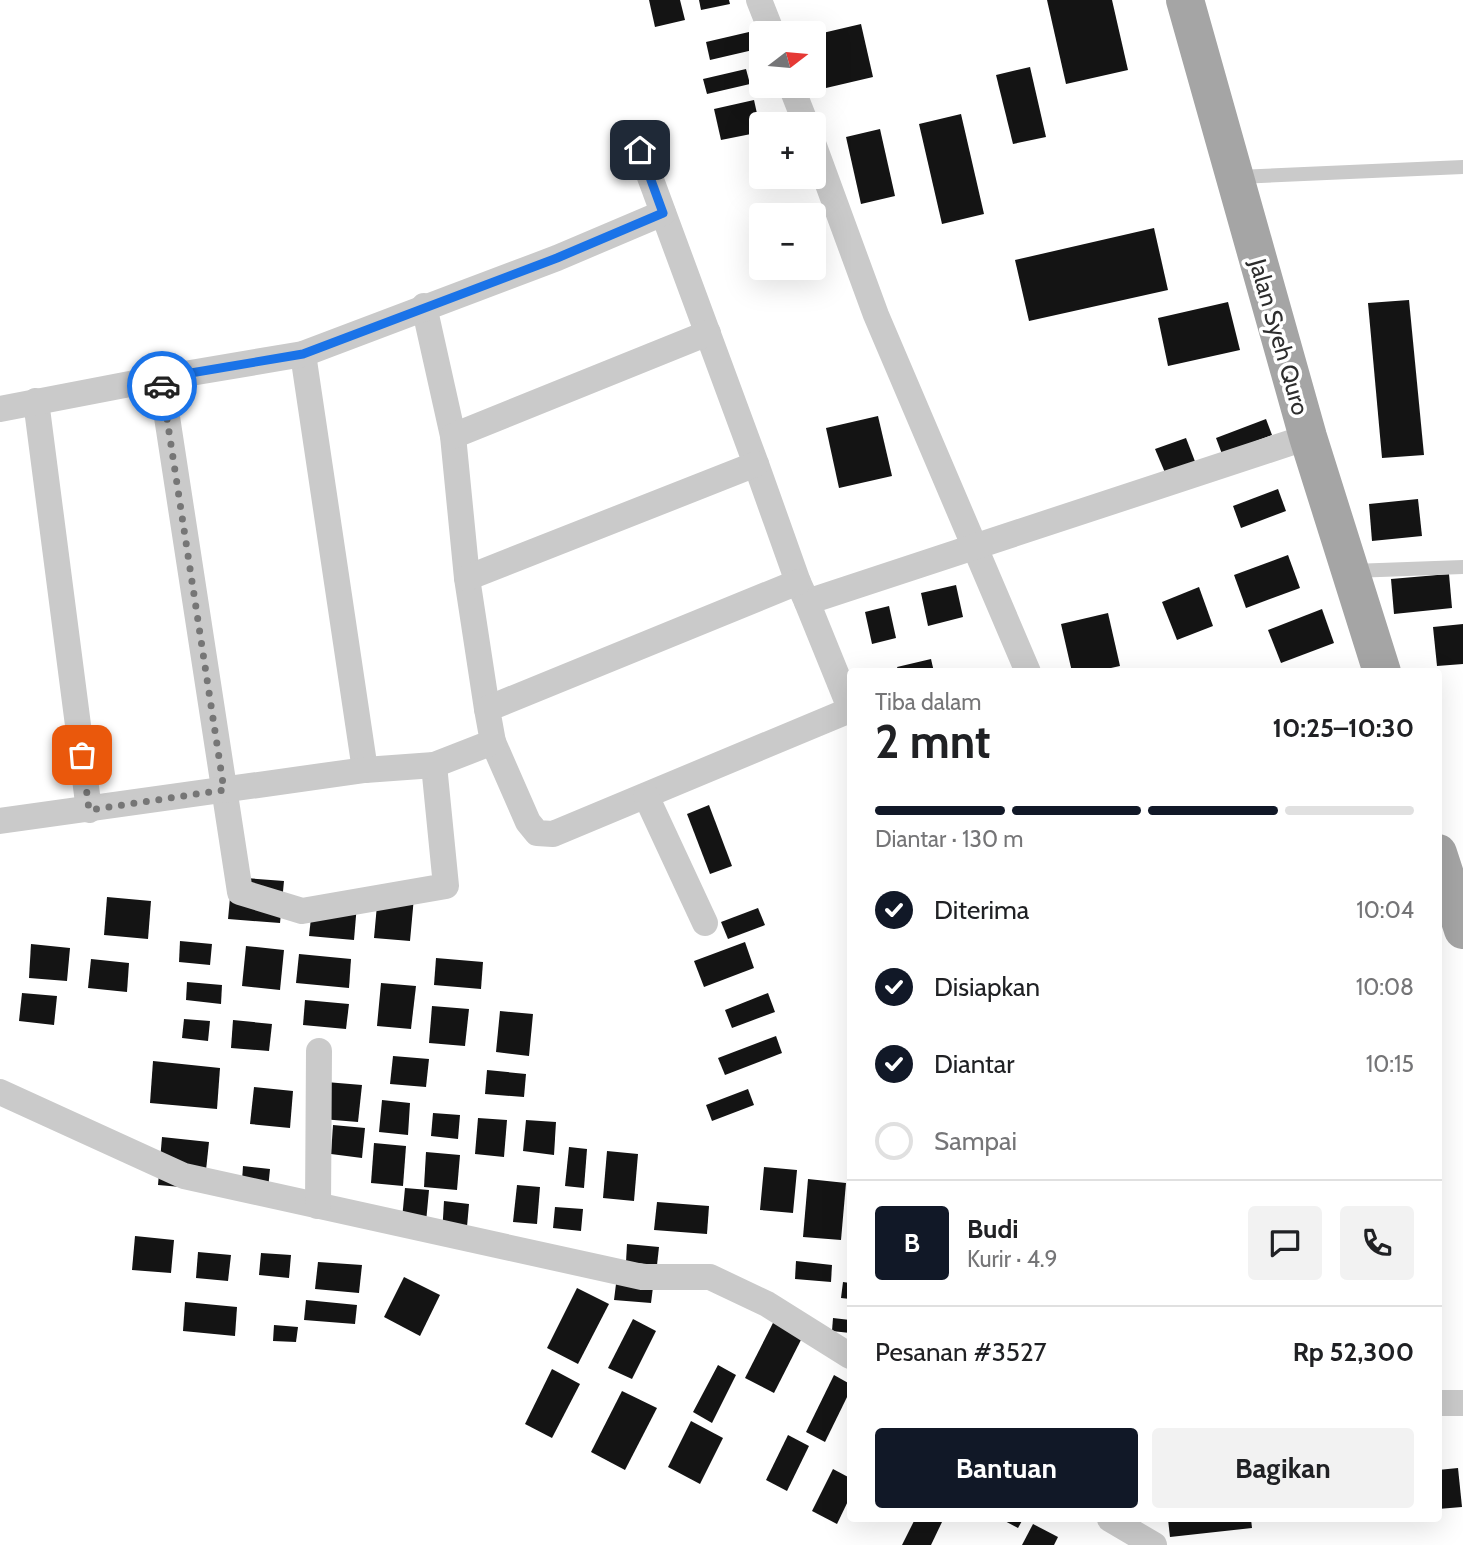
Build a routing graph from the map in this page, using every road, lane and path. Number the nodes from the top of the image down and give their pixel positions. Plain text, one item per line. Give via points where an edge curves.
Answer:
1 (759, 0) edge
2 (1185, 0) edge
3 (767, 21) edge
4 (640, 150) dead end
5 (1463, 167) edge
6 (1233, 178) junction
7 (826, 179) edge
8 (663, 213) junction
9 (424, 306) junction
10 (708, 333) junction
11 (303, 354) junction
12 (161, 378) junction
13 (36, 401) junction
14 (0, 409) edge
15 (453, 436) junction
16 (1308, 437) junction
17 (757, 464) junction
18 (975, 545) junction
19 (1463, 567) edge
20 (1351, 571) junction
21 (467, 578) junction
22 (802, 592) junction
23 (1026, 668) edge
24 (1381, 668) edge
25 (847, 702) edge
26 (486, 709) junction
27 (847, 710) edge
28 (493, 742) junction
29 (434, 765) junction
30 (365, 770) junction
31 (224, 790) junction
32 (646, 796) junction
33 (89, 810) junction
34 (0, 821) edge
35 (1449, 866) edge
36 (705, 923) dead end
37 (1463, 930) edge
38 (318, 1051) dead end
39 (0, 1092) edge
40 (318, 1206) junction
41 (847, 1354) edge
42 (1442, 1403) edge
43 (1463, 1403) edge
44 (1117, 1522) edge
45 (1147, 1534) edge

1 - 3 street
2 - 6 main road, Jalan Syeh Quro
4 - 8 street
5 - 6 lane
6 - 16 main road, Jalan Syeh Quro
7 - 18 street via 876,315
8 - 9 street
8 - 10 street
9 - 11 street
9 - 15 street
10 - 15 street
10 - 17 street
11 - 12 street
11 - 30 street
12 - 13 street
12 - 31 street
13 - 14 street
13 - 33 street
15 - 21 street
16 - 18 street
16 - 20 main road, Jalan Syeh Quro
17 - 21 street
17 - 22 street
18 - 22 street
18 - 23 street
19 - 20 lane
20 - 24 main road, Jalan Syeh Quro
21 - 26 street
22 - 25 street
22 - 26 street
26 - 28 street
27 - 32 street
28 - 29 street
28 - 32 street via 537,833 565,830
29 - 30 street
29 - 31 street via 446,887 302,911 240,892
30 - 31 street
31 - 33 street
32 - 36 street
33 - 34 street
35 - 37 main road
38 - 40 street
39 - 40 street via 184,1176
40 - 41 street via 642,1277 710,1277 767,1304
42 - 43 street
44 - 45 street

